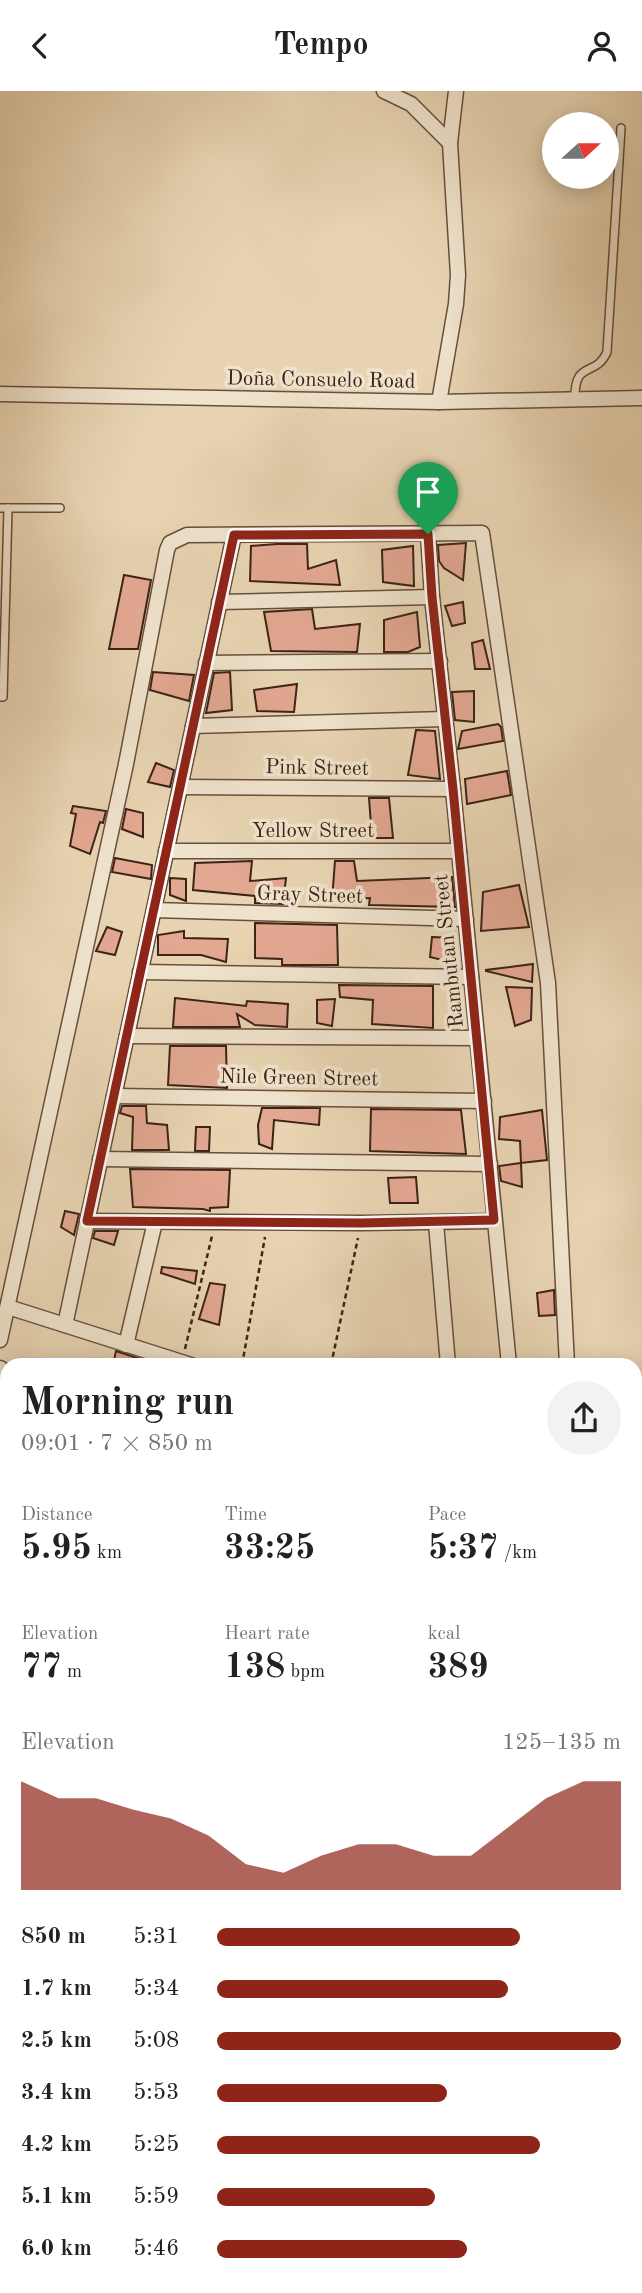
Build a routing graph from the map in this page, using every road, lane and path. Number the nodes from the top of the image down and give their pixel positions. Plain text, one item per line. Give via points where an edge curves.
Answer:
1 (384, 91) edge
2 (456, 91) edge
3 (621, 128) dead end
4 (450, 143) junction
5 (0, 394) edge
6 (642, 398) edge
7 (575, 399) junction
8 (439, 402) junction
9 (4, 508) edge
10 (60, 508) dead end
11 (428, 534) junction
12 (234, 535) junction
13 (432, 597) junction
14 (219, 602) junction
15 (440, 661) junction
16 (206, 663) junction
17 (0, 698) edge
18 (445, 719) junction
19 (193, 726) junction
20 (180, 787) junction
21 (453, 789) junction
22 (166, 851) junction
23 (459, 851) junction
24 (154, 910) junction
25 (466, 919) junction
26 (140, 972) junction
27 (471, 977) junction
28 (127, 1036) junction
29 (477, 1038) junction
30 (114, 1096) junction
31 (484, 1101) junction
32 (100, 1159) junction
33 (490, 1164) junction
34 (494, 1220) junction
35 (87, 1221) junction
36 (155, 1222) junction
37 (215, 1222) junction
38 (267, 1223) junction
39 (361, 1223) junction
40 (436, 1223) junction
41 (8, 1307) junction
42 (65, 1325) junction
43 (0, 1340) edge
44 (126, 1345) junction
45 (168, 1358) edge
46 (188, 1358) edge
47 (243, 1358) edge
48 (332, 1358) edge
49 (447, 1358) edge
50 (508, 1358) edge
51 (567, 1358) edge

1 - 4 street via 411,104
2 - 4 street
3 - 7 lane via 607,352 604,360 577,377
4 - 8 street via 458,275
5 - 8 street, Doña Consuelo Road
6 - 7 street, Doña Consuelo Road
7 - 8 street, Doña Consuelo Road
9 - 10 lane
9 - 17 lane
11 - 12 street
11 - 13 street, Rambutan Street
11 - 51 street via 482,533 548,983
12 - 14 street
12 - 41 street via 187,535 176,538 167,550 126,764
13 - 14 street
13 - 15 street, Rambutan Street
14 - 16 street
15 - 16 street
15 - 18 street, Rambutan Street
16 - 19 street
18 - 19 street
18 - 21 street, Rambutan Street
19 - 20 street
20 - 21 street, Pink Street
20 - 22 street
21 - 23 street, Rambutan Street
22 - 23 street, Yellow Street
22 - 24 street
23 - 25 street, Rambutan Street
24 - 25 street, Gray Street
24 - 26 street
25 - 27 street, Rambutan Street
26 - 27 street
26 - 28 street
27 - 29 street, Rambutan Street
28 - 29 street
28 - 30 street
29 - 31 street, Rambutan Street
30 - 31 street, Nile Green Street
30 - 32 street
31 - 33 street, Rambutan Street
32 - 33 street
32 - 35 street
33 - 34 street, Rambutan Street
34 - 40 street
34 - 50 street, Rambutan Street
35 - 36 street
35 - 42 street
36 - 37 street
36 - 44 street
37 - 38 street
37 - 46 path
38 - 39 street
38 - 47 path
39 - 40 street
39 - 48 path
40 - 49 street
41 - 42 street
41 - 43 street
42 - 44 street
44 - 45 street

